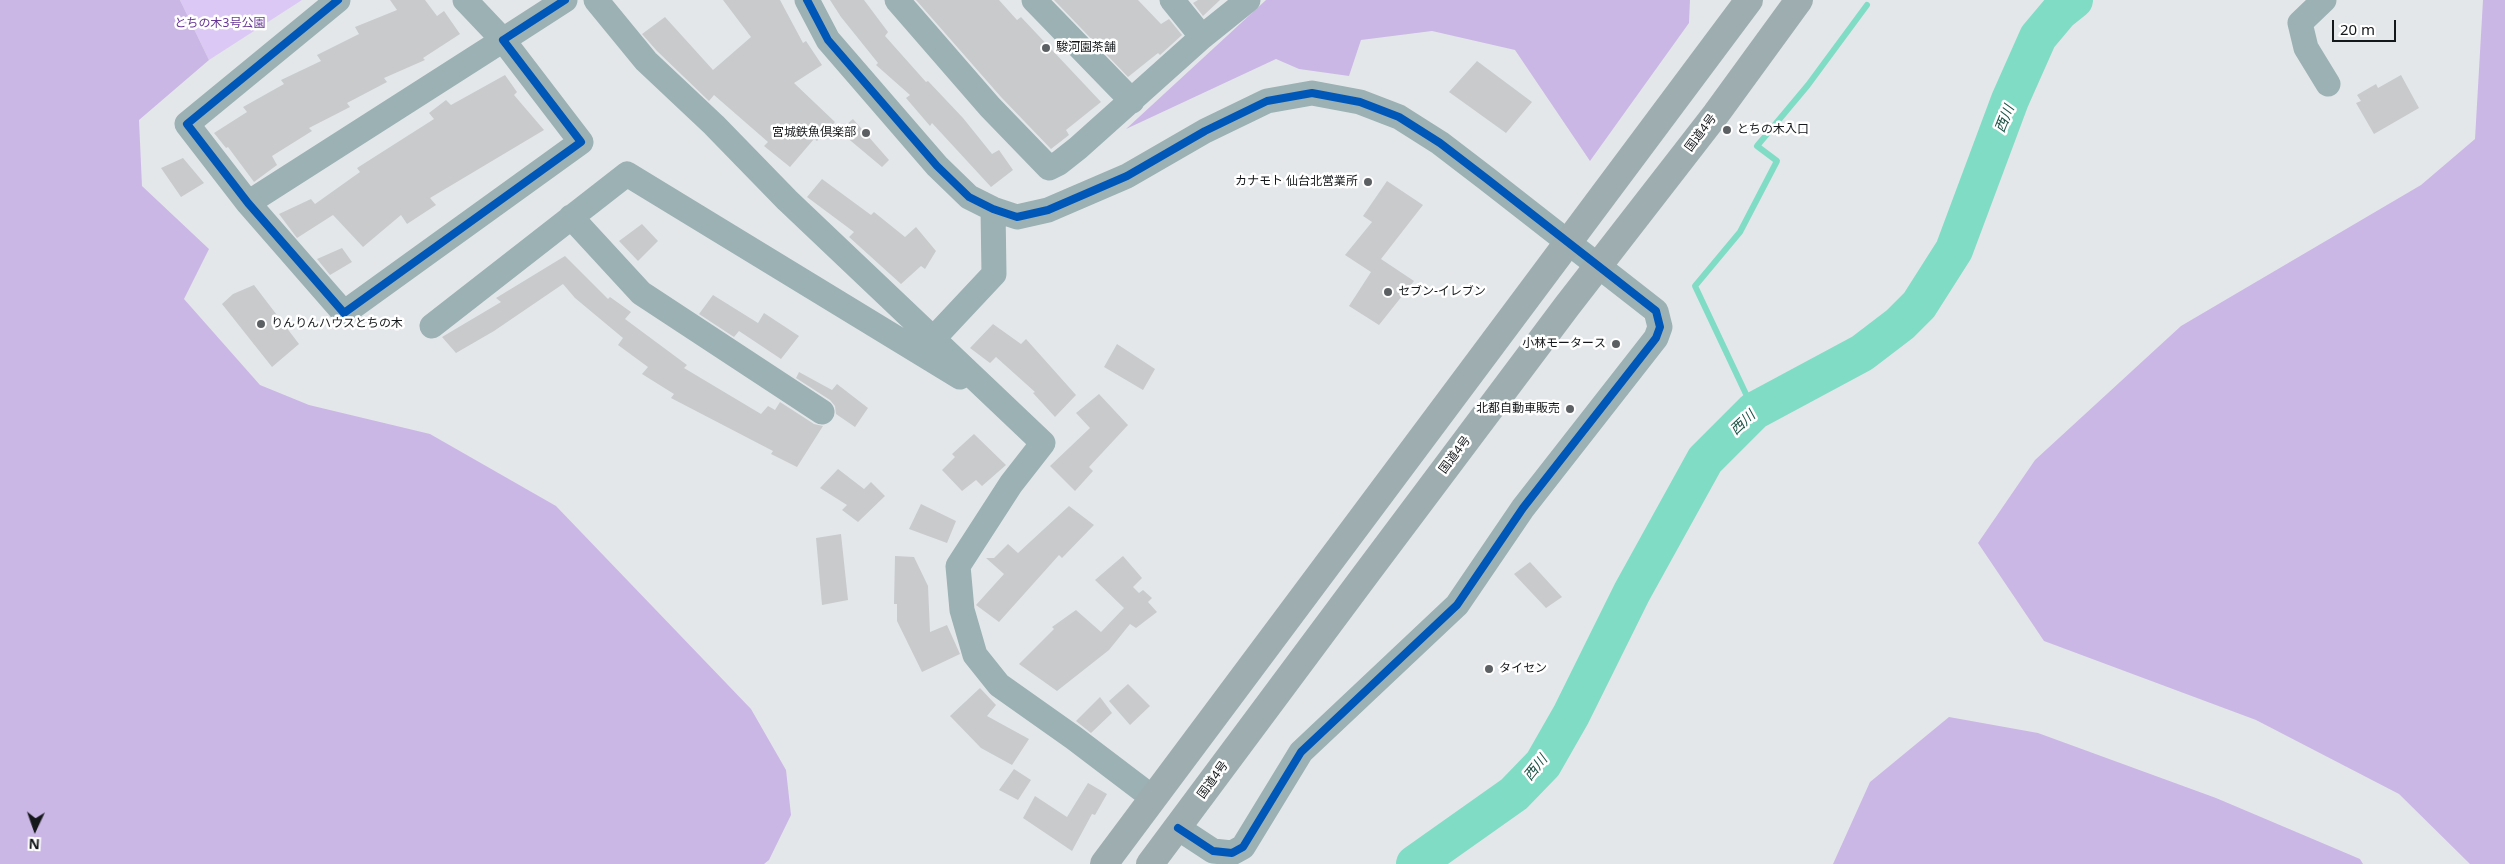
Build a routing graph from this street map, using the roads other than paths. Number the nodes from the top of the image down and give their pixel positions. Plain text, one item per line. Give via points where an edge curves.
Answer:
1 (338, 0) edge
2 (465, 0) edge
3 (565, 0) edge
4 (596, 0) edge
5 (807, 0) edge
6 (897, 0) edge
7 (1034, 0) edge
8 (1172, 0) edge
9 (1248, 0) edge
10 (1749, 0) edge
11 (1799, 0) edge
12 (2324, 0) edge
13 (1202, 37) junction
14 (503, 40) junction
15 (2328, 84) dead end
16 (1132, 101) junction
17 (248, 203) junction
18 (992, 209) junction
19 (571, 218) junction
20 (1568, 241) junction
21 (1600, 266) junction
22 (432, 326) dead end
23 (934, 338) junction
24 (998, 401) junction
25 (822, 412) dead end
26 (1153, 798) junction
27 (1178, 828) junction
28 (1104, 864) edge
29 (1150, 864) edge

1 - 17 street via 187,124
2 - 14 street
3 - 14 street
4 - 23 street via 646,61
5 - 18 street via 828,40 937,166 969,197
6 - 16 street via 990,107 1049,168 1066,158
7 - 16 street
8 - 13 street
9 - 13 street
10 - 20 highway
11 - 21 highway, 国道4号
12 - 15 street via 2300,24 2306,48
13 - 16 street
14 - 17 street
14 - 17 street via 581,142 344,313
18 - 20 street via 1017,217 1048,210 1127,176 1205,131 1267,101 1312,93 1360,102 1399,117 1440,143
18 - 23 street via 994,274
19 - 22 street
19 - 24 street via 627,174
19 - 25 street via 641,293
20 - 21 street
20 - 26 highway
21 - 27 highway, 国道4号 via 1377,558
21 - 27 street via 1656,311 1660,327 1656,338 1522,508 1458,605 1301,752 1243,846 1232,853 1213,850
23 - 24 street
24 - 26 street via 1043,443 1011,484 958,566 962,610 975,655 999,685
26 - 28 highway
27 - 29 highway, 国道4号

